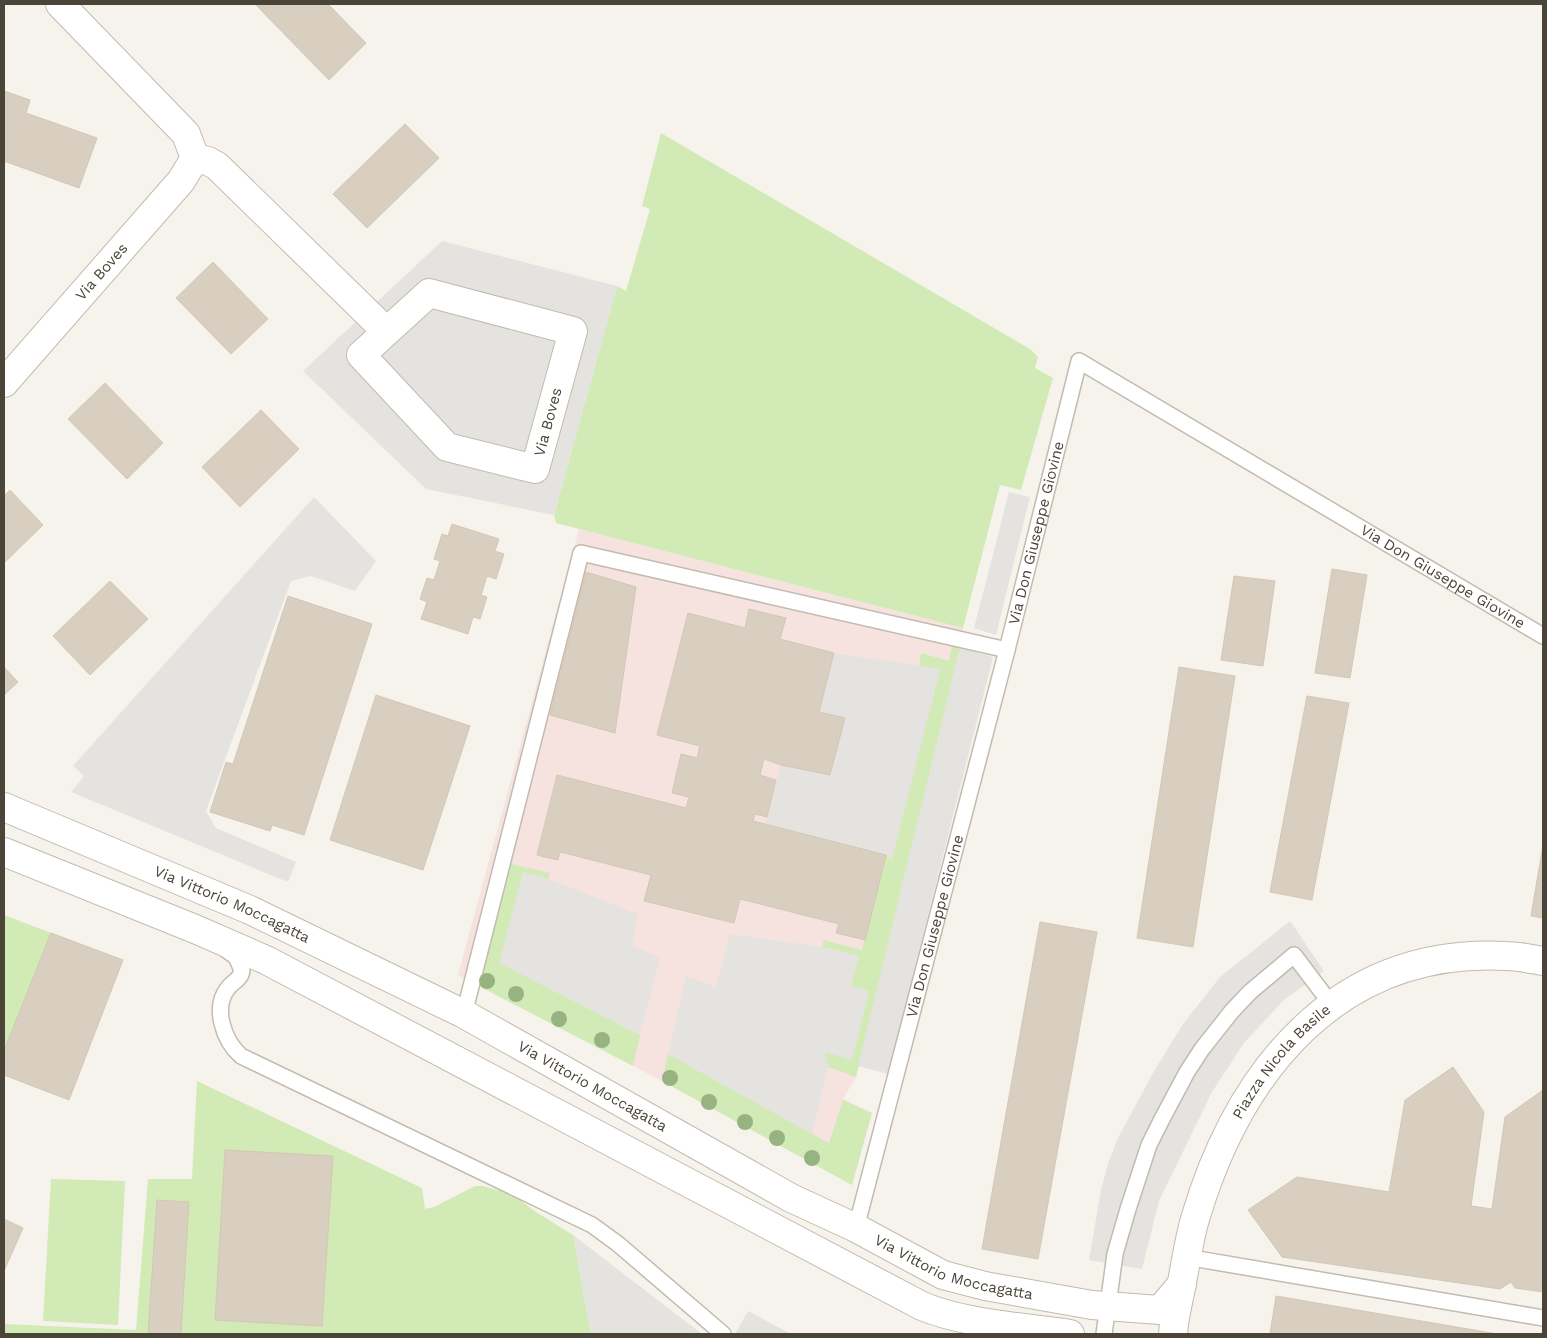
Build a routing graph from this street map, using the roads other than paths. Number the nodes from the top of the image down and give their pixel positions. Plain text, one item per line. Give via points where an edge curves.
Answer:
1 (60, 4) edge
2 (196, 158) junction
3 (386, 331) junction
4 (4, 383) edge
5 (1543, 636) edge
6 (1007, 650) junction
7 (4, 807) edge
8 (4, 852) edge
9 (195, 929) junction
10 (1543, 960) edge
11 (1331, 1004) junction
12 (464, 1014) junction
13 (856, 1228) junction
14 (1186, 1257) junction
15 (1182, 1284) junction
16 (1107, 1307) junction
17 (1543, 1318) edge
18 (722, 1334) edge
19 (1070, 1334) edge
20 (1104, 1334) edge
21 (1173, 1334) edge

1 - 2 street via 186,134
2 - 3 street via 217,166
2 - 4 street, Via Boves via 181,181
3 - 3 street, Via Boves via 361,355 447,447 535,469 573,331 429,293
5 - 6 lane, Via Don Giuseppe Giovine via 1080,361
6 - 12 lane via 581,554
6 - 13 lane, Via Don Giuseppe Giovine
7 - 12 street, Via Vittorio Moccagatta via 250,910
8 - 9 street
9 - 18 lane via 233,955 241,966 241,975 223,996 221,1015 227,1040 241,1056 592,1225
9 - 19 street via 266,960 922,1306 958,1317
10 - 11 street, Piazza Nicola Basile via 1506,956 1445,959 1386,976
11 - 14 street, Piazza Nicola Basile via 1284,1048 1249,1096 1212,1168
11 - 16 lane via 1294,954 1250,992 1202,1049 1150,1145 1114,1254
12 - 13 street, Via Vittorio Moccagatta via 791,1198
13 - 16 street, Via Vittorio Moccagatta via 927,1268 956,1280
14 - 15 street, Piazza Nicola Basile
14 - 17 lane
15 - 16 street, Via Vittorio Moccagatta via 1160,1310
15 - 21 street, Piazza Nicola Basile
16 - 20 lane

